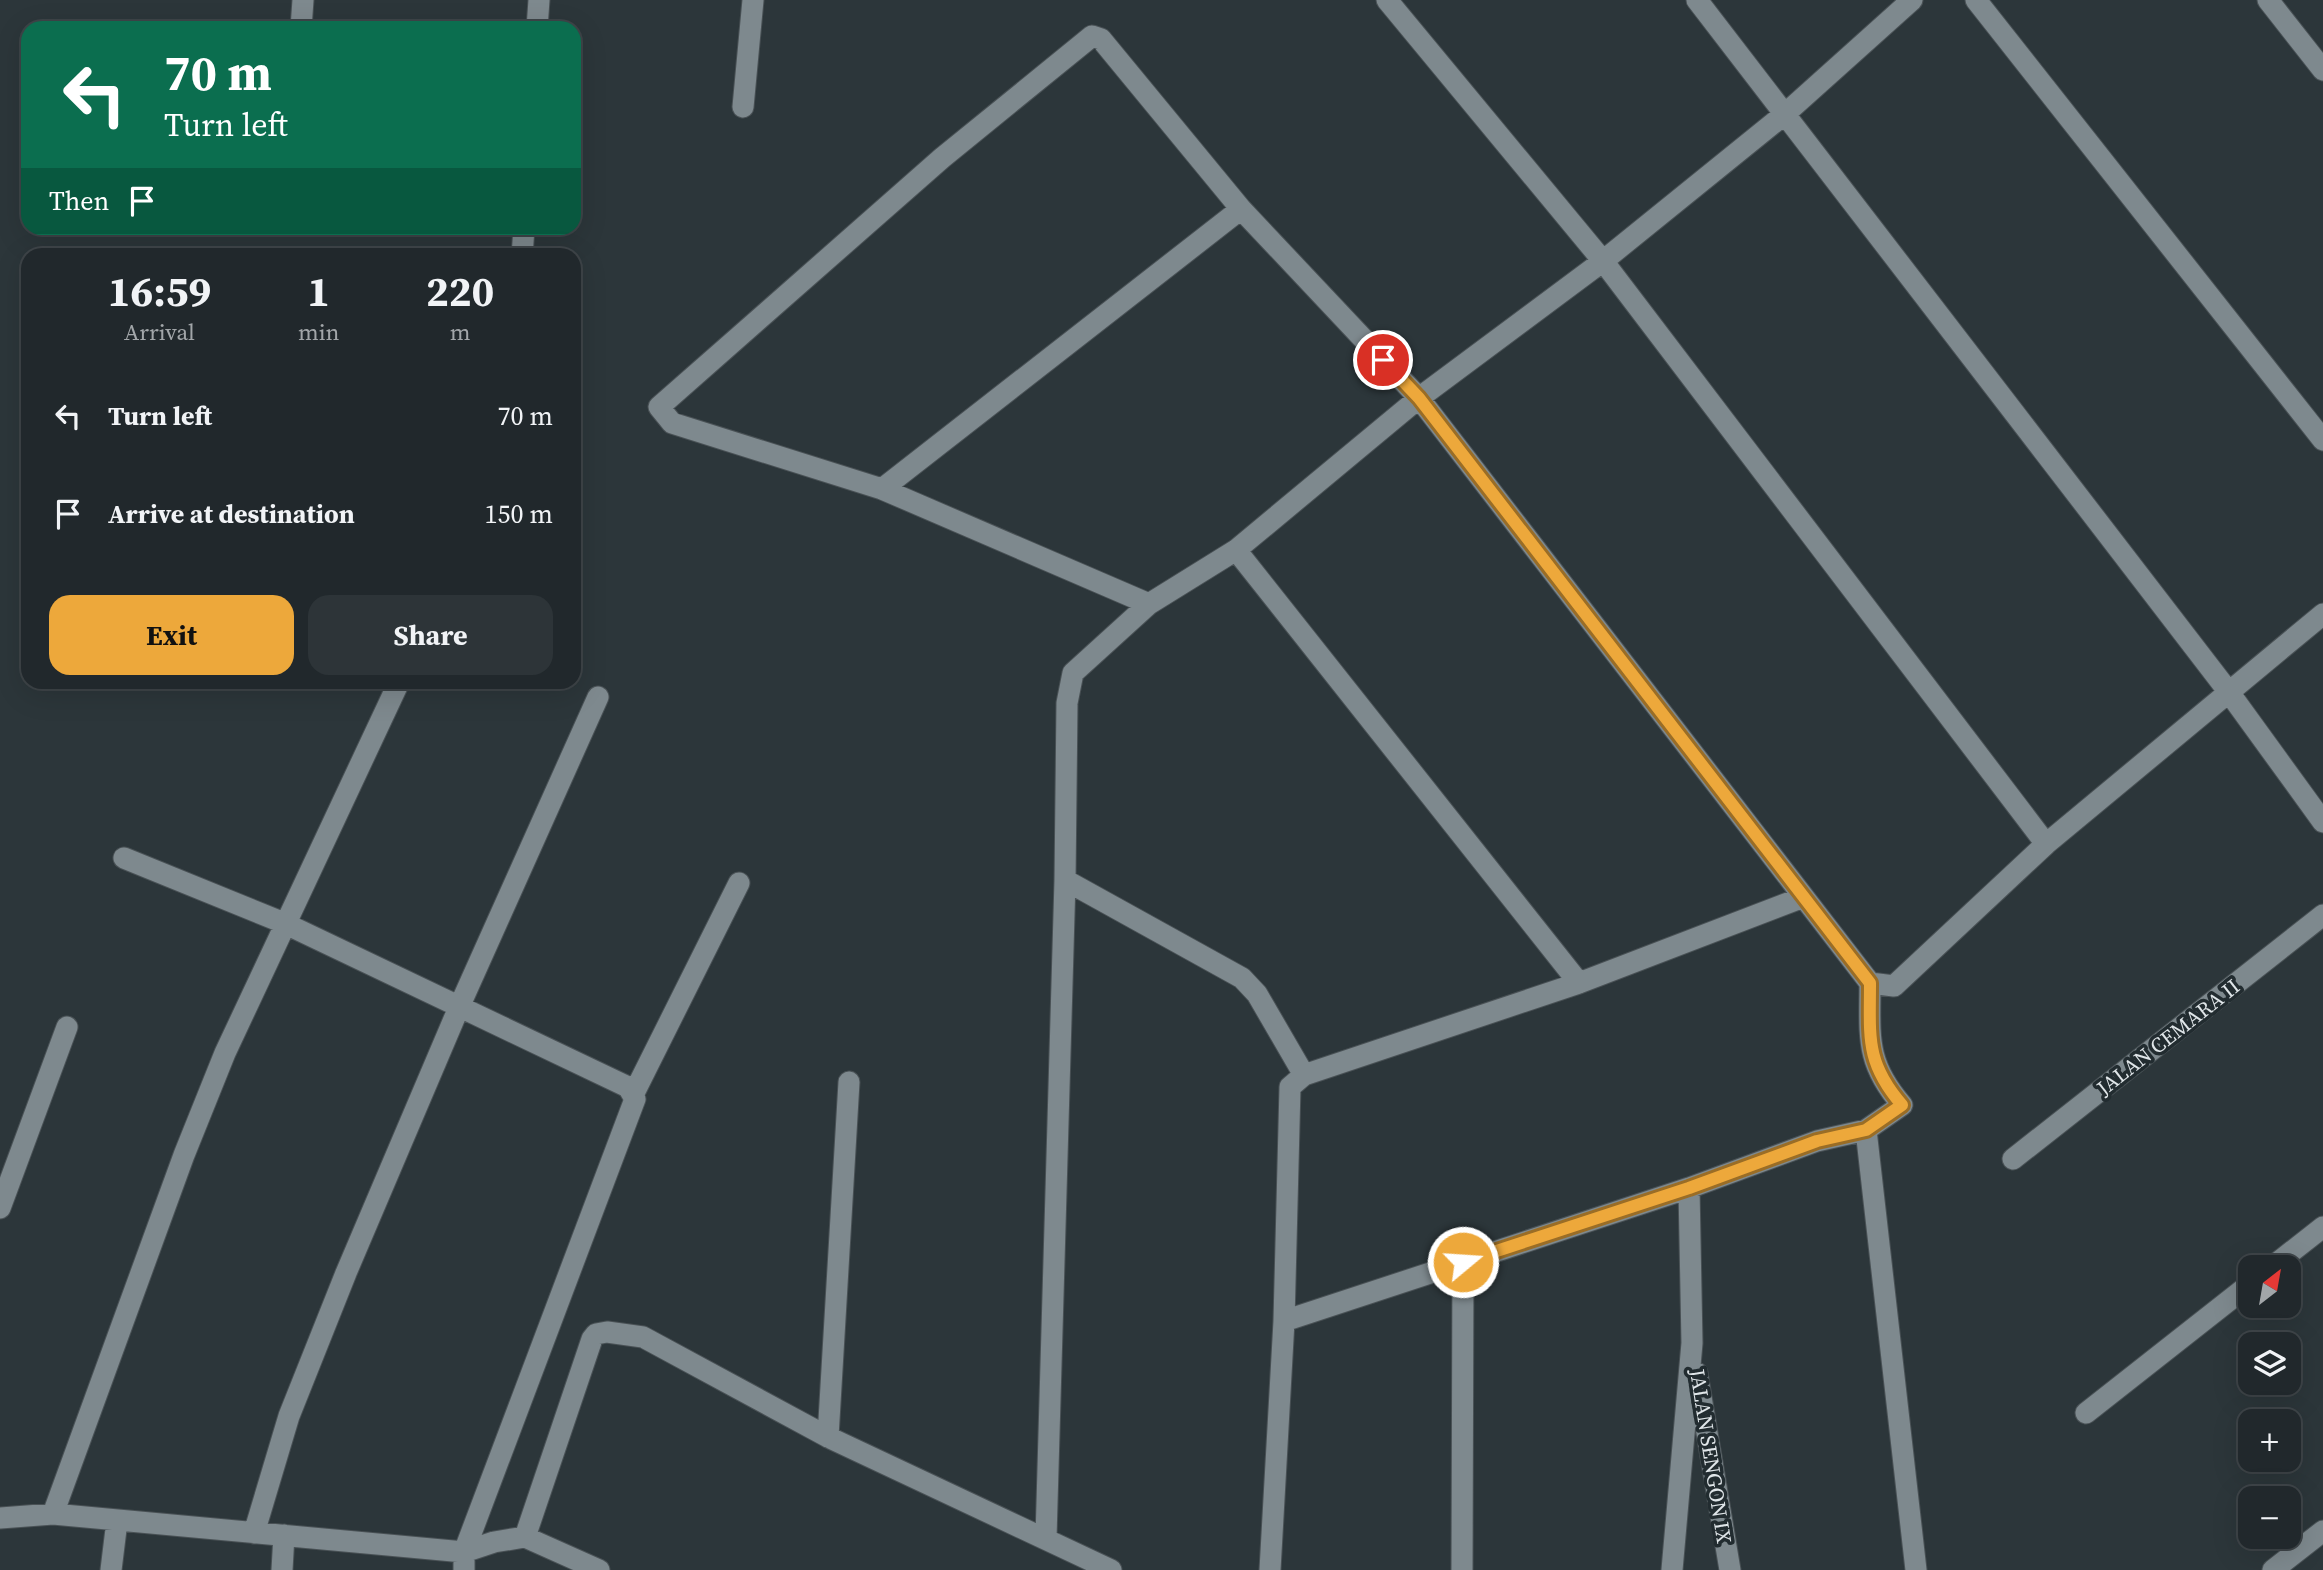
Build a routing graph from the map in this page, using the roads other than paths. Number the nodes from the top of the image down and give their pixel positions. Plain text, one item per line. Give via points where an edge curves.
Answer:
1 (303, 0) edge
2 (539, 0) edge
3 (753, 0) edge
4 (1387, 0) edge
5 (1696, 0) edge
6 (1912, 0) edge
7 (1976, 0) edge
8 (2268, 0) edge
9 (301, 21) edge
10 (538, 21) edge
11 (2323, 70) edge
12 (743, 107) dead end
13 (1786, 113) junction
14 (1241, 209) junction
15 (1603, 261) junction
16 (1419, 398) junction
17 (2323, 440) edge
18 (883, 489) junction
19 (1236, 550) junction
20 (1149, 604) junction
21 (2323, 614) edge
22 (396, 689) edge
23 (2228, 691) junction
24 (598, 697) dead end
25 (2323, 822) edge
26 (2046, 844) junction
27 (124, 858) dead end
28 (1065, 880) junction
29 (739, 883) dead end
30 (1801, 898) junction
31 (2323, 915) edge
32 (284, 923) junction
33 (1580, 983) junction
34 (1870, 983) junction
35 (460, 1005) junction
36 (67, 1027) dead end
37 (1304, 1075) junction
38 (849, 1082) dead end
39 (634, 1093) junction
40 (1866, 1130) junction
41 (2013, 1159) dead end
42 (1689, 1188) junction
43 (0, 1208) edge
44 (2323, 1227) edge
45 (2287, 1255) edge
46 (1463, 1262) junction
47 (2238, 1293) edge
48 (1284, 1321) junction
49 (1692, 1343) junction
50 (2086, 1413) dead end
51 (828, 1437) junction
52 (53, 1514) junction
53 (0, 1518) edge
54 (117, 1521) junction
55 (2323, 1531) edge
56 (254, 1533) junction
57 (284, 1535) junction
58 (525, 1537) junction
59 (1046, 1538) junction
60 (464, 1561) edge
61 (111, 1570) edge
62 (282, 1570) edge
63 (599, 1570) edge
64 (1111, 1570) edge
65 (1270, 1570) edge
66 (1462, 1570) edge
67 (1672, 1570) edge
68 (1730, 1570) edge
69 (1916, 1570) edge
70 (2273, 1570) edge

1 - 9 street
2 - 10 street
3 - 12 street
4 - 15 street
5 - 13 street
6 - 13 street
7 - 17 street
8 - 11 street
13 - 15 street
13 - 23 street
14 - 16 street
14 - 18 street
14 - 18 street via 1101,39 1092,36 942,158 659,407 672,423
15 - 16 street
15 - 26 street
16 - 19 street
16 - 30 street
18 - 20 street
19 - 20 street
19 - 33 street
20 - 28 street via 1073,673 1067,703
21 - 23 street
22 - 32 street
23 - 25 street
23 - 26 street
24 - 35 street
26 - 34 street via 1894,986
27 - 32 street
28 - 37 street via 1242,978 1257,994
28 - 59 street
29 - 39 street
30 - 33 street
30 - 34 street
31 - 41 street, JALAN CEMARA II
32 - 35 street
32 - 52 street via 184,1155
33 - 37 street
34 - 40 street via 1870,1050 1886,1086 1902,1105
35 - 39 street
35 - 56 street via 289,1416
36 - 43 street
37 - 48 street via 1290,1087
38 - 51 street
39 - 60 street
40 - 42 street via 1817,1141
40 - 69 street
42 - 46 street
42 - 49 street
44 - 45 street
46 - 48 street
46 - 66 street
47 - 50 street
48 - 65 street
49 - 67 street
49 - 68 street, JALAN SENGON IX
51 - 58 street via 643,1337 596,1334
51 - 59 street
52 - 53 street
52 - 54 street
54 - 56 street
54 - 61 street
55 - 70 street
56 - 57 street
57 - 60 street
57 - 62 street
58 - 60 street via 494,1542
58 - 63 street
59 - 64 street

